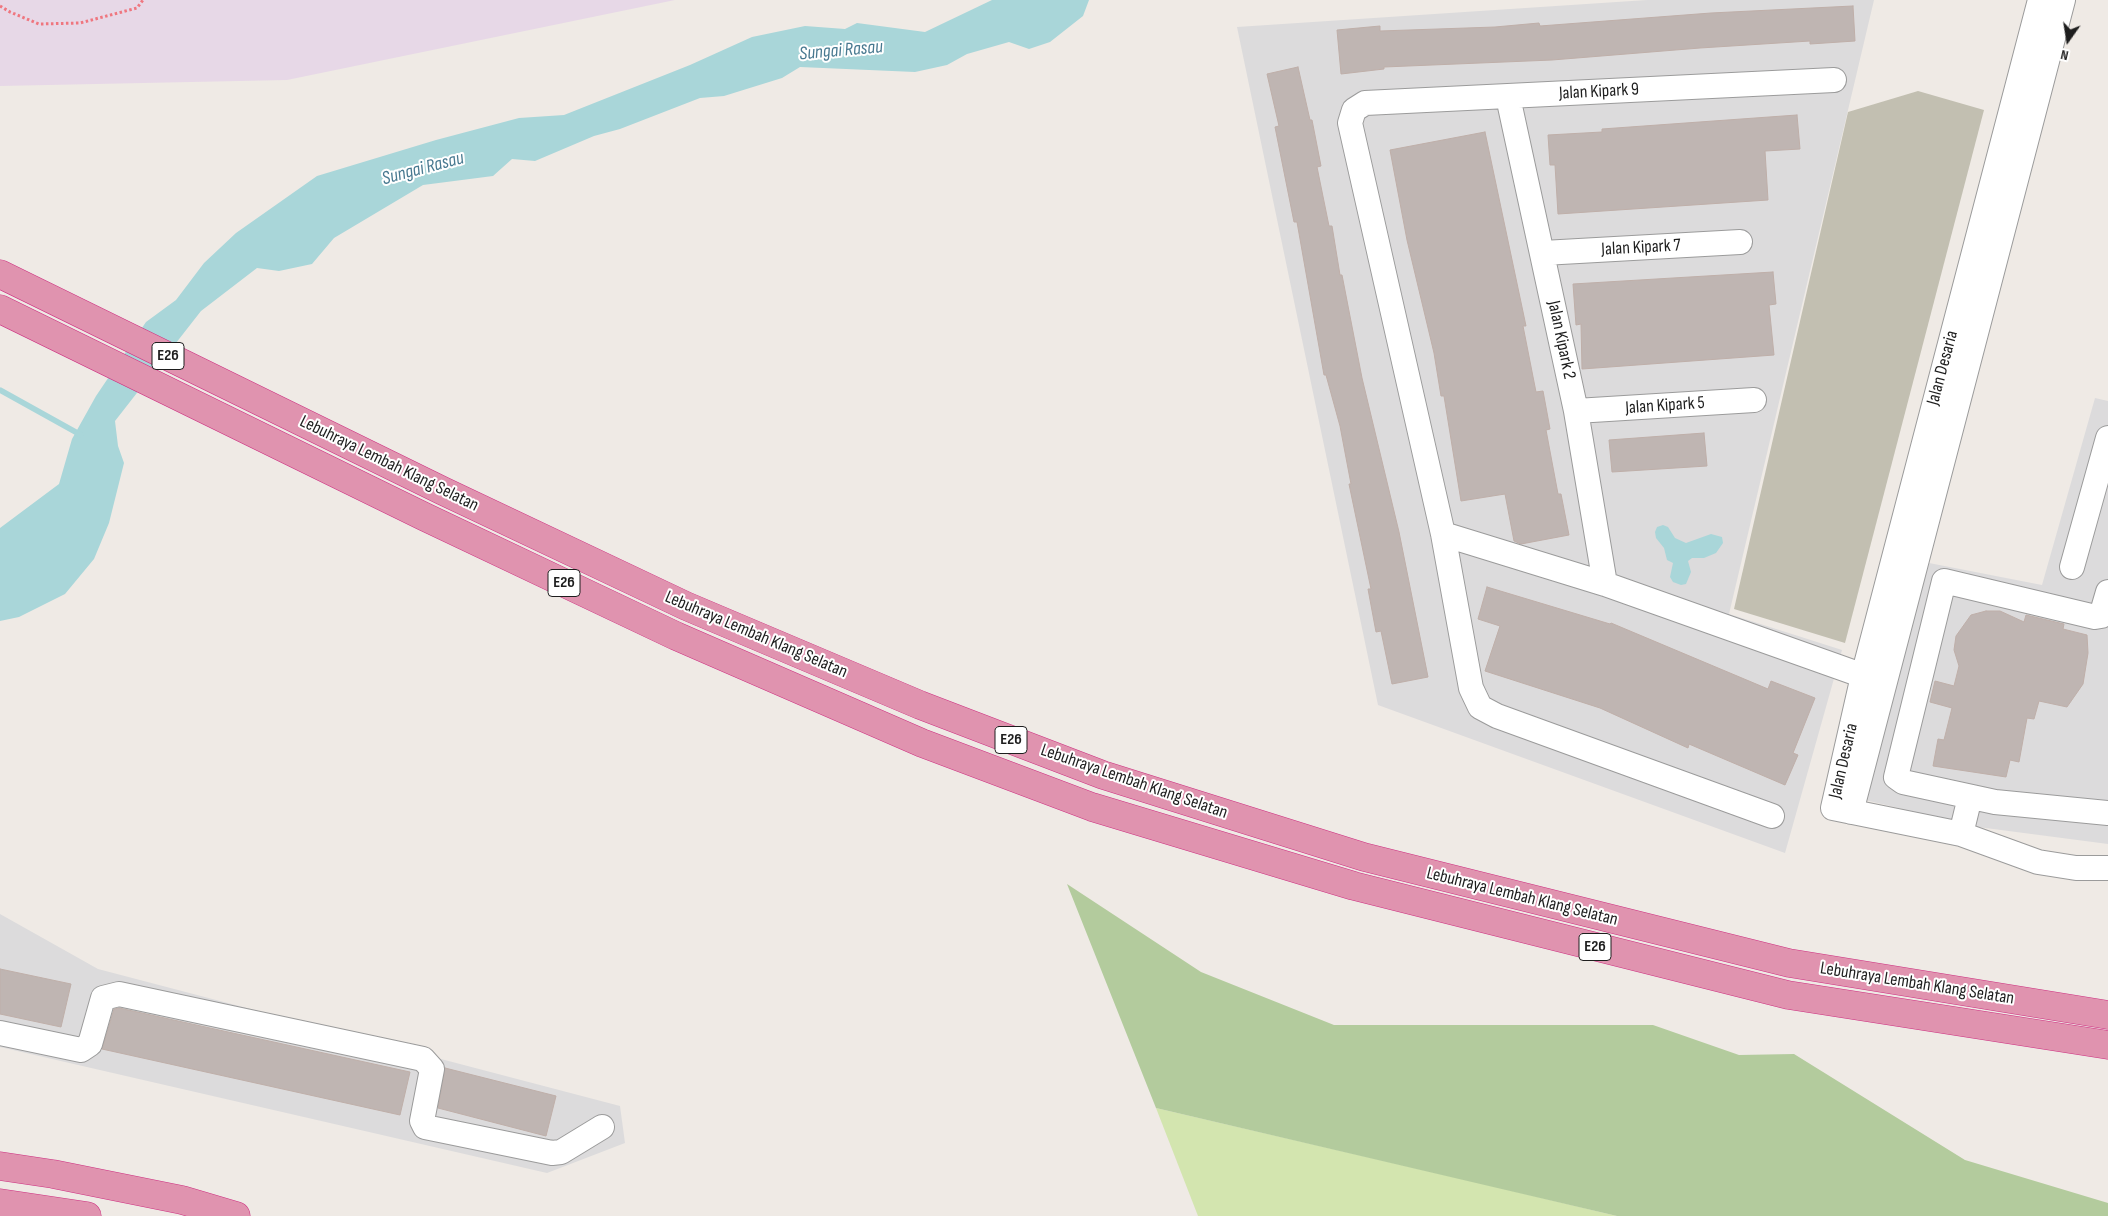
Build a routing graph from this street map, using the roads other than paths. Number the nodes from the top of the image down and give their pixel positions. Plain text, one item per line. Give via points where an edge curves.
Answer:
1 (2040, 0) edge
2 (2063, 0) edge
3 (1834, 80) dead end
4 (1508, 97) junction
5 (1740, 242) dead end
6 (1543, 253) junction
7 (0, 274) edge
8 (0, 309) edge
9 (1754, 400) dead end
10 (1576, 412) junction
11 (2108, 438) edge
12 (1443, 534) junction
13 (2072, 567) dead end
14 (1914, 574) junction
15 (1944, 581) junction
16 (1604, 584) junction
17 (2108, 592) edge
18 (1873, 680) junction
19 (1970, 797) junction
20 (2108, 814) edge
21 (1772, 816) dead end
22 (1961, 834) junction
23 (2108, 868) edge
24 (2108, 1015) edge
25 (0, 1033) edge
26 (2108, 1045) edge
27 (602, 1127) dead end
28 (0, 1166) edge
29 (0, 1203) edge
30 (87, 1216) edge
31 (236, 1216) edge

1 - 18 street, Jalan Desaria
2 - 14 street, Jalan Desaria
3 - 4 street, Jalan Kipark 9
4 - 6 street, Jalan Kipark 2
4 - 12 street, Jalan Kipark 9 via 1365,103 1354,110 1350,123
5 - 6 street, Jalan Kipark 7
6 - 10 street, Jalan Kipark 2
7 - 24 highway, Lebuhraya Lembah Klang Selatan / E26 via 686,606 920,705 1103,774 1364,857 1789,963
8 - 26 highway, Lebuhraya Lembah Klang Selatan / E26 via 676,636 922,743 1092,807 1354,886 1788,995
9 - 10 street, Jalan Kipark 5
10 - 16 street, Jalan Kipark 2
11 - 13 street
12 - 16 street
12 - 21 street via 1471,688 1480,707
14 - 15 street
14 - 18 street, Jalan Desaria
15 - 17 street via 2095,617 2101,616
15 - 19 street via 1896,777 1904,782
16 - 18 street
18 - 22 street, Jalan Desaria via 1833,808
19 - 20 street
19 - 22 street
22 - 23 street via 2038,862 2076,868
25 - 27 street via 81,1050 90,1044 103,998 119,994 424,1059 432,1069 422,1121 425,1127 552,1153 561,1152
28 - 31 highway via 174,1198
29 - 30 highway

